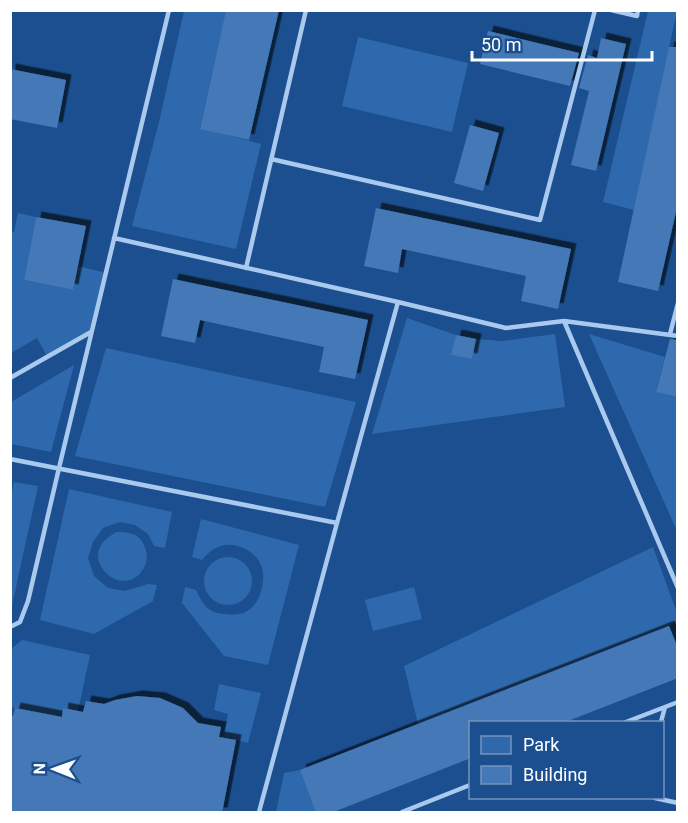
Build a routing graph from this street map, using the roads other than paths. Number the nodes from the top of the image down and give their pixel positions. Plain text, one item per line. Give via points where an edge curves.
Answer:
1 (169, 10) edge
2 (306, 10) edge
3 (595, 10) edge
4 (611, 10) edge
5 (638, 10) edge
6 (271, 159) junction
7 (114, 238) junction
8 (246, 268) junction
9 (398, 302) junction
10 (678, 303) edge
11 (564, 321) junction
12 (92, 332) junction
13 (669, 334) junction
14 (678, 336) edge
15 (10, 378) edge
16 (10, 459) edge
17 (59, 468) junction
18 (337, 523) junction
19 (678, 588) edge
20 (10, 627) edge
21 (678, 702) edge
22 (665, 707) junction
23 (631, 721) edge
24 (662, 721) edge
25 (469, 786) edge
26 (660, 799) edge
27 (678, 803) edge
28 (259, 813) edge
29 (402, 813) edge

1 - 7 lane
2 - 6 lane
3 - 6 lane via 540,220
4 - 5 lane via 637,16
6 - 8 lane
7 - 8 lane
7 - 12 lane
8 - 9 lane
9 - 11 lane via 506,328
9 - 18 lane
10 - 13 lane
11 - 13 lane
11 - 19 lane
12 - 15 lane
12 - 17 lane
13 - 14 lane
16 - 17 lane
17 - 18 lane
17 - 20 lane via 28,601 20,622
18 - 28 lane
21 - 22 lane
22 - 23 lane
22 - 24 lane
25 - 29 lane
26 - 27 lane

